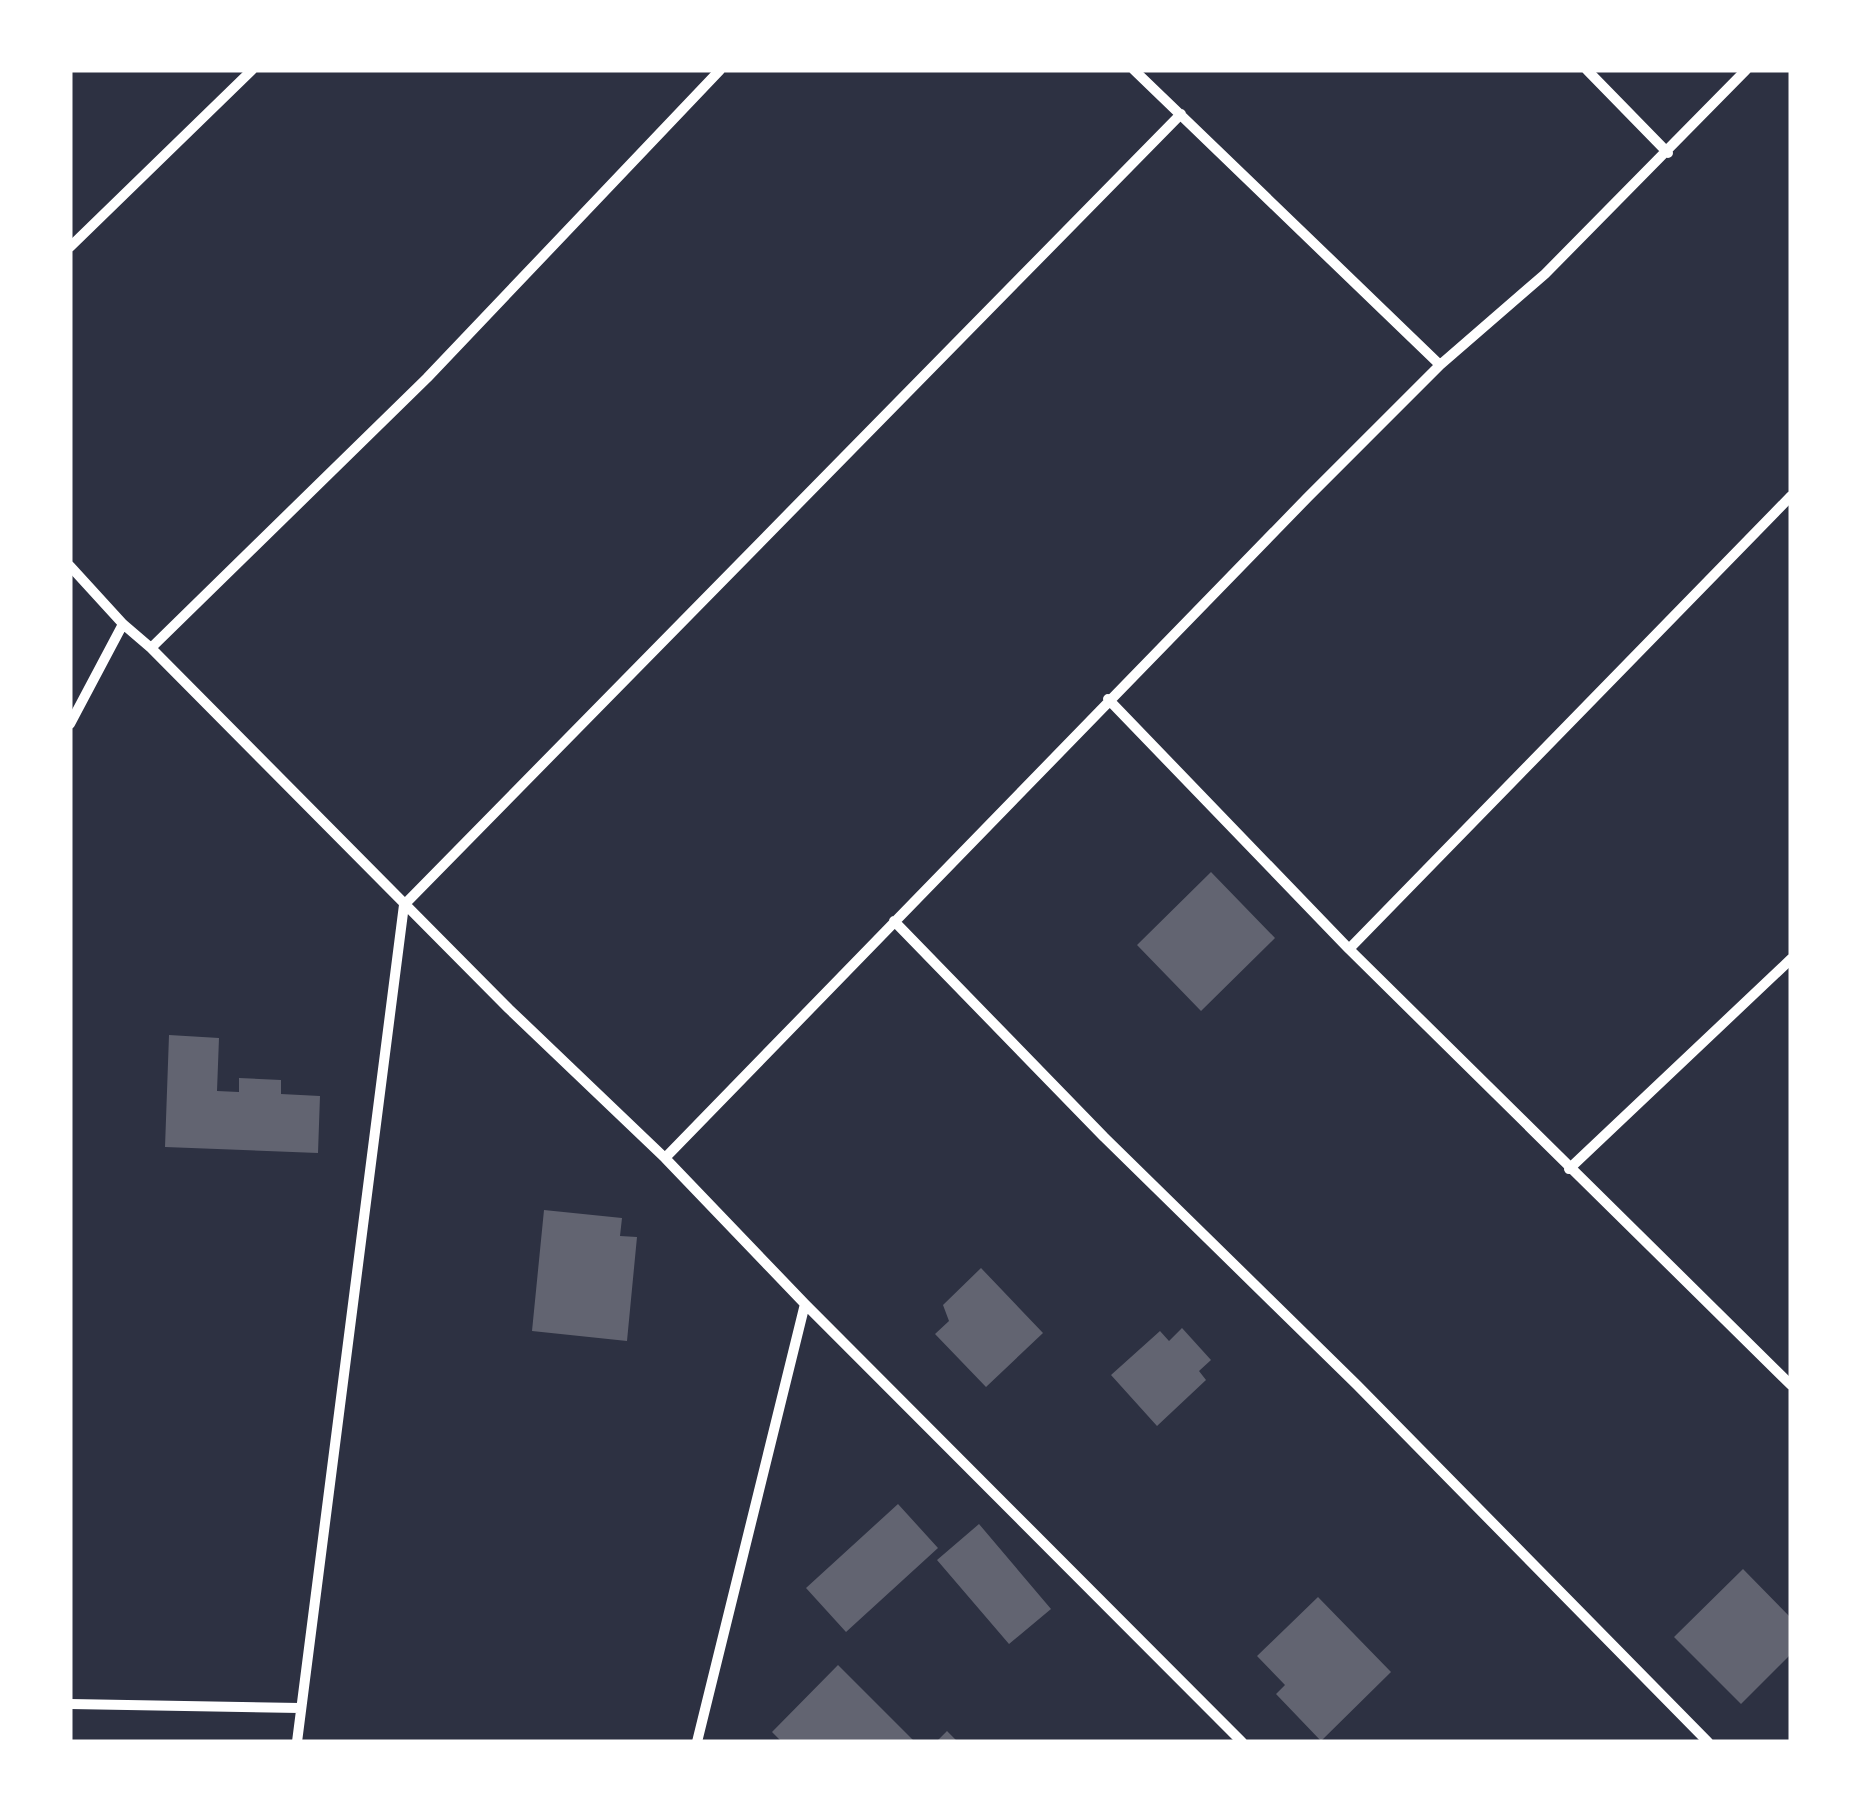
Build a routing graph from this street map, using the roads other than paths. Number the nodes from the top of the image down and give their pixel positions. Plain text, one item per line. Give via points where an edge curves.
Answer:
1 (252, 70) edge
2 (720, 70) edge
3 (1134, 70) edge
4 (1586, 70) edge
5 (1746, 70) edge
6 (1181, 114) junction
7 (1668, 153) junction
8 (70, 247) edge
9 (1440, 365) junction
10 (1791, 496) edge
11 (70, 566) edge
12 (123, 624) junction
13 (151, 648) junction
14 (1108, 699) junction
15 (70, 724) edge
16 (404, 905) junction
17 (894, 921) junction
18 (1350, 949) junction
19 (1791, 959) edge
20 (665, 1158) junction
21 (1569, 1169) junction
22 (805, 1304) junction
23 (1791, 1386) edge
24 (70, 1704) edge
25 (300, 1708) junction
26 (297, 1742) edge
27 (697, 1742) edge
28 (1242, 1742) edge
29 (1708, 1742) edge

1 - 8 street
2 - 13 street via 427,378
3 - 6 street
4 - 7 street
5 - 7 street
6 - 9 street
6 - 16 street
7 - 9 street via 1546,274
9 - 14 street
10 - 18 street
11 - 12 street
12 - 13 street
12 - 15 street
13 - 16 street
14 - 17 street
14 - 18 street
16 - 20 street
16 - 25 street
17 - 20 street
17 - 29 street
18 - 21 street
19 - 21 street
20 - 22 street
21 - 23 street
22 - 27 street
22 - 28 street
24 - 25 street
25 - 26 street

